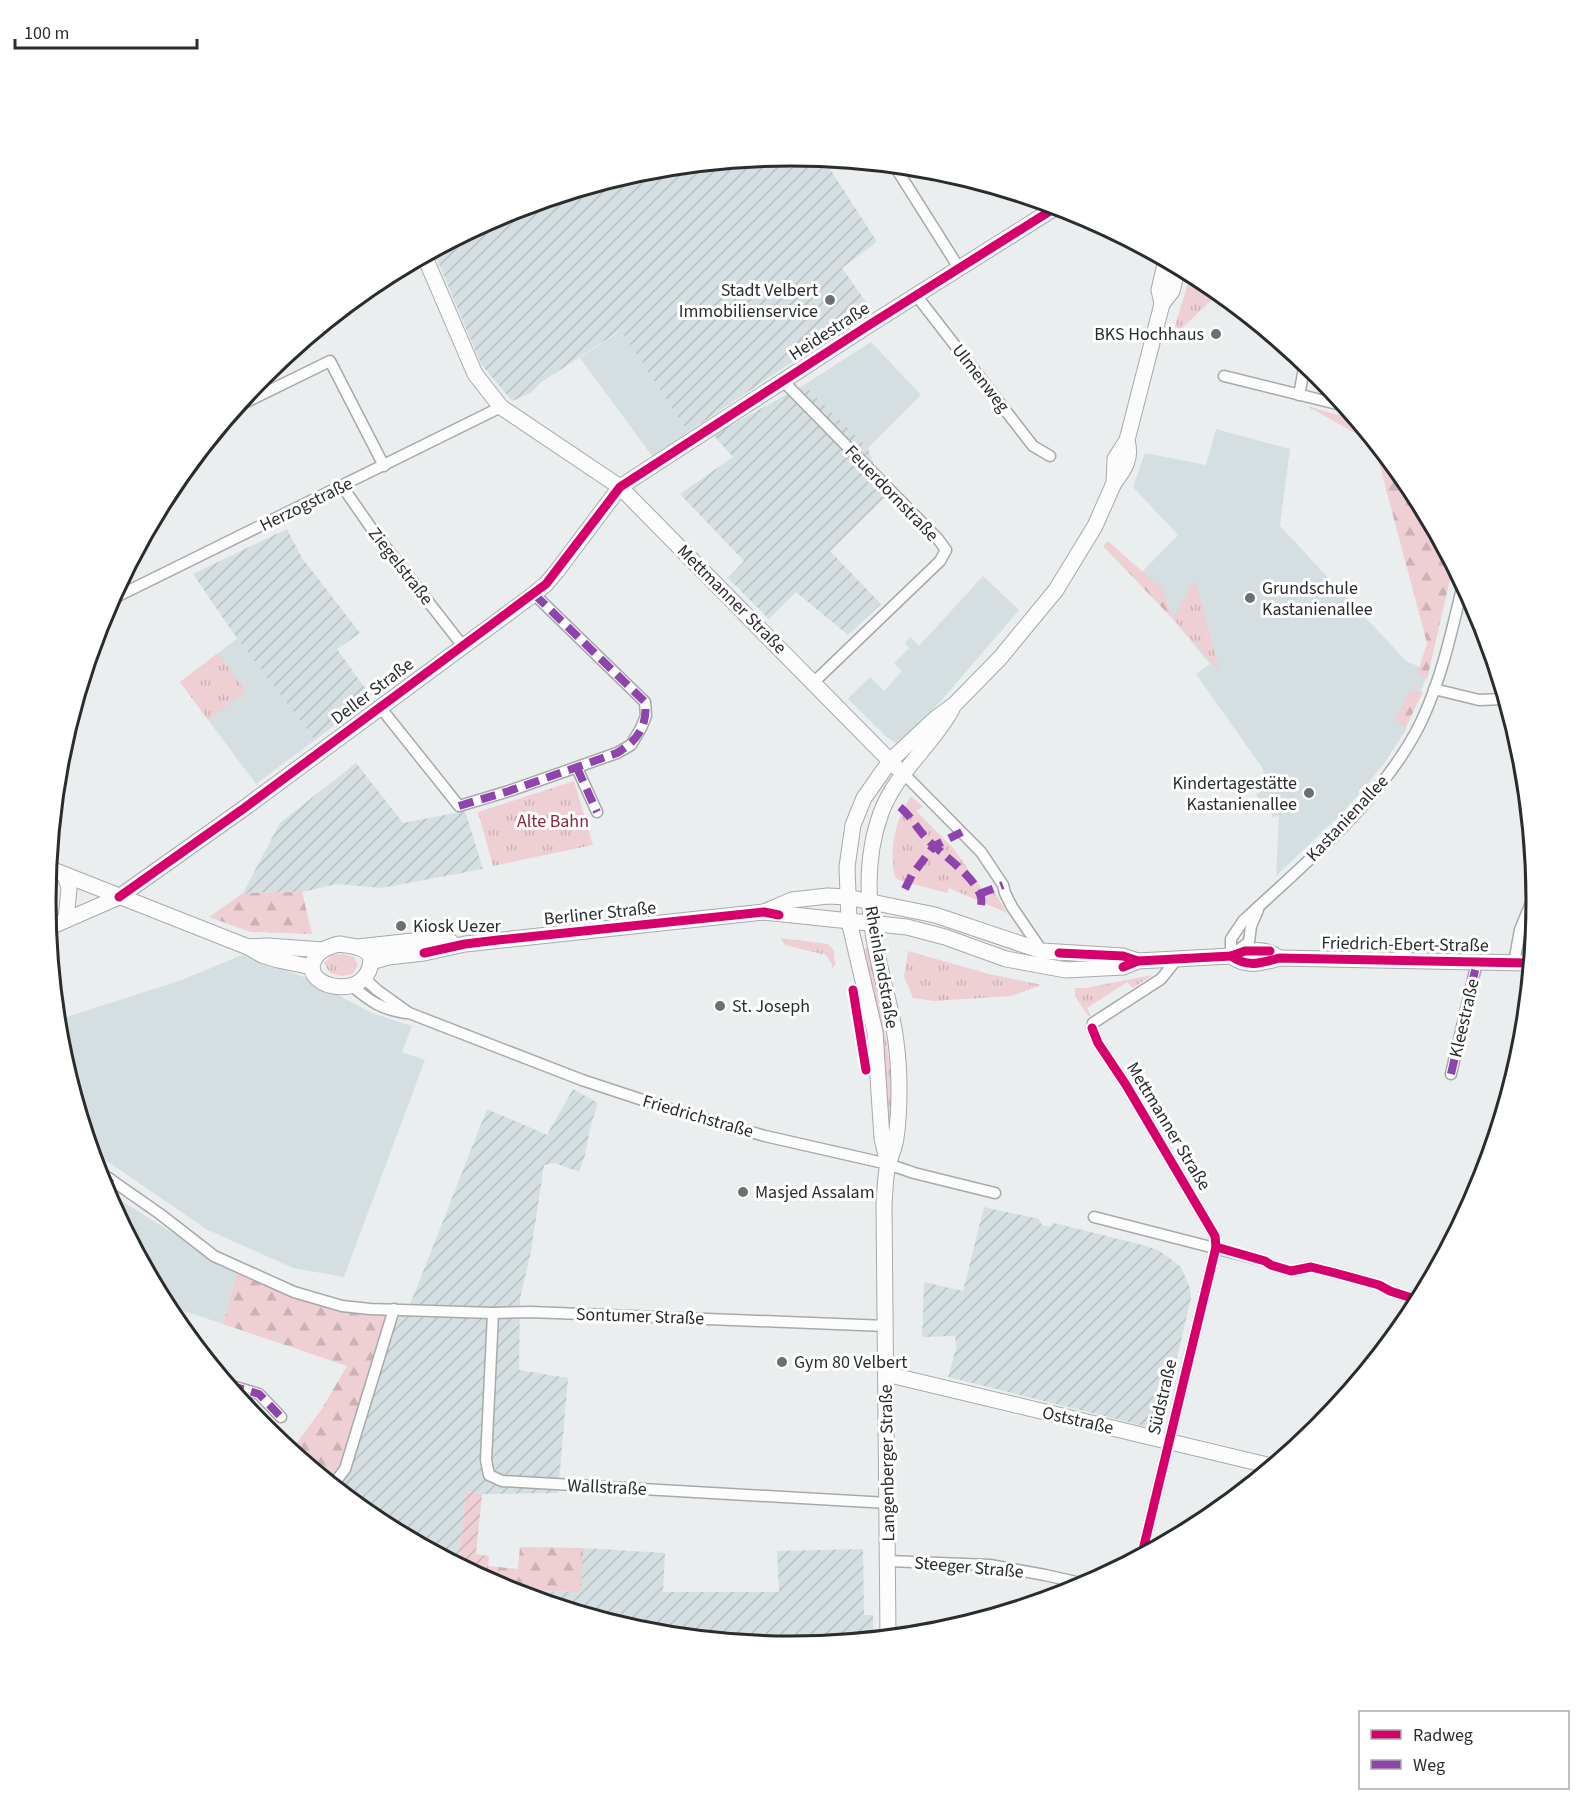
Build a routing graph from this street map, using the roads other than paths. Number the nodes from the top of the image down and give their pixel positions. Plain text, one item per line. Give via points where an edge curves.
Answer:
1 (900, 174) edge
2 (1048, 212) edge
3 (427, 262) edge
4 (959, 268) junction
5 (1164, 268) edge
6 (1176, 275) edge
7 (916, 295) junction
8 (1162, 304) junction
9 (1303, 374) edge
10 (1224, 376) dead end
11 (783, 381) junction
12 (1299, 395) junction
13 (255, 397) edge
14 (1330, 402) edge
15 (501, 407) junction
16 (1050, 456) dead end
17 (384, 466) junction
18 (342, 486) junction
19 (620, 487) junction
20 (122, 594) edge
21 (534, 594) junction
22 (1460, 597) edge
23 (462, 645) junction
24 (814, 682) junction
25 (1434, 689) junction
26 (1497, 699) edge
27 (955, 704) junction
28 (380, 706) junction
29 (890, 761) junction
30 (577, 768) junction
31 (903, 773) junction
32 (597, 812) dead end
33 (57, 872) edge
34 (65, 875) junction
35 (119, 897) junction
36 (847, 897) junction
37 (870, 901) junction
38 (1261, 904) junction
39 (764, 912) junction
40 (1525, 917) edge
41 (66, 920) junction
42 (849, 921) junction
43 (872, 922) junction
44 (56, 924) edge
45 (465, 944) junction
46 (1253, 946) junction
47 (248, 947) junction
48 (358, 947) junction
49 (323, 950) junction
50 (1042, 951) junction
51 (1231, 956) junction
52 (1280, 958) junction
53 (1177, 959) junction
54 (371, 962) junction
55 (1138, 962) junction
56 (1477, 962) junction
57 (1522, 963) edge
58 (312, 967) junction
59 (358, 982) junction
60 (1451, 1074) dead end
61 (895, 1147) joint
62 (888, 1164) junction
63 (110, 1179) edge
64 (995, 1193) dead end
65 (1094, 1217) dead end
66 (1216, 1247) junction
67 (1409, 1297) edge
68 (394, 1309) junction
69 (493, 1313) junction
70 (886, 1326) junction
71 (886, 1374) junction
72 (242, 1389) edge
73 (281, 1417) dead end
74 (1169, 1442) junction
75 (1262, 1464) edge
76 (337, 1479) edge
77 (888, 1503) junction
78 (1144, 1545) edge
79 (888, 1561) junction
80 (1070, 1581) edge
81 (888, 1629) edge

1 - 4 street
2 - 4 main road, Heidestraße
3 - 15 main road, Mettmanner Straße via 475,374
4 - 7 main road, Heidestraße
5 - 8 main road, Rheinlandstraße via 1159,290
6 - 8 main road, Rheinlandstraße via 1172,291
7 - 11 main road, Heidestraße
7 - 16 street, Ulmenweg via 1033,446
8 - 27 main road, Rheinlandstraße via 1127,440 1130,451 1124,471 1056,590
9 - 12 street
10 - 12 street
11 - 19 main road, Heidestraße
11 - 24 street, Feuerdornstraße via 946,550 940,561
12 - 14 street
13 - 17 street via 330,361
15 - 17 street, Herzogstraße
15 - 19 main road, Mettmanner Straße
17 - 18 street, Herzogstraße
18 - 20 street, Herzogstraße
18 - 23 street, Ziegelstraße
19 - 21 main road, Deller Straße via 546,584
19 - 24 main road, Mettmanner Straße
21 - 23 main road, Deller Straße
21 - 30 street via 645,702 646,716 631,745
22 - 25 street, Kastanienallee
23 - 28 main road, Deller Straße
24 - 29 main road, Mettmanner Straße
25 - 26 street via 1479,700
25 - 38 street, Kastanienallee via 1400,758 1374,793
27 - 29 main road, Rheinlandstraße
27 - 31 main road, Rheinlandstraße via 938,733
28 - 30 street via 459,806
28 - 35 main road, Deller Straße
29 - 31 main road, Mettmanner Straße
29 - 36 main road, Rheinlandstraße via 868,792 853,825
30 - 32 street
31 - 37 main road, Rheinlandstraße via 891,790 876,828
31 - 50 street, Mettmanner Straße via 981,852
33 - 34 main road
34 - 35 main road
34 - 41 main road via 69,888
35 - 41 main road, Deller Straße
35 - 47 main road
36 - 37 main road, Berliner Straße
36 - 39 main road, Berliner Straße via 792,900
36 - 42 main road, Rheinlandstraße
37 - 43 main road, Rheinlandstraße
37 - 50 main road, Friedrich-Ebert-Straße via 935,915
38 - 46 street, Kastanienallee via 1251,926
38 - 51 street, Kastanienallee via 1231,939
39 - 42 main road, Berliner Straße
39 - 45 main road, Berliner Straße
40 - 57 street via 1520,930
41 - 44 main road, Deller Straße
42 - 43 main road, Berliner Straße
42 - 62 main road, Rheinlandstraße via 875,1032 882,1138
43 - 55 main road, Friedrich-Ebert-Straße via 907,927 1006,959 1057,969 1124,967
43 - 61 main road, Rheinlandstraße via 896,1043
45 - 48 main road, Berliner Straße via 422,940
45 - 54 main road, Berliner Straße
46 - 51 main road, Friedrich-Ebert-Straße
46 - 52 main road, Friedrich-Ebert-Straße
47 - 49 main road
47 - 58 main road via 262,955
48 - 49 main road via 339,944
48 - 54 main road via 367,951
49 - 58 main road
50 - 55 main road, Friedrich-Ebert-Straße via 1123,956
51 - 52 main road, Friedrich-Ebert-Straße via 1240,962 1261,963
51 - 53 main road, Friedrich-Ebert-Straße
52 - 56 main road, Friedrich-Ebert-Straße
53 - 55 main road, Friedrich-Ebert-Straße
53 - 66 street, Mettmanner Straße via 1161,979 1093,1023 1092,1028 1212,1229
54 - 59 main road
56 - 57 main road, Friedrich-Ebert-Straße
56 - 60 street, Kleestraße
58 - 59 main road via 315,976 329,986
59 - 62 street, Friedrichstraße via 374,1005 409,1013 582,1080 765,1136
61 - 62 main road, Langenberger Straße
62 - 64 street, Friedrichstraße
62 - 70 main road, Langenberger Straße via 884,1205
63 - 68 street, Sontumer Straße via 214,1256 235,1267 294,1292 342,1306
65 - 66 street
66 - 67 street via 1291,1271 1311,1267 1362,1280
66 - 74 street, Südstraße
68 - 69 street, Sontumer Straße
68 - 76 street via 345,1469
69 - 70 street, Sontumer Straße
69 - 77 street, Wallstraße via 486,1460 489,1475 495,1478
70 - 71 main road, Langenberger Straße
71 - 74 main road, Oststraße
71 - 77 main road, Langenberger Straße
72 - 73 street via 259,1394
74 - 75 main road, Oststraße
74 - 78 street, Südstraße
77 - 79 main road, Langenberger Straße
79 - 80 street, Steeger Straße via 990,1565
79 - 81 main road, Langenberger Straße

